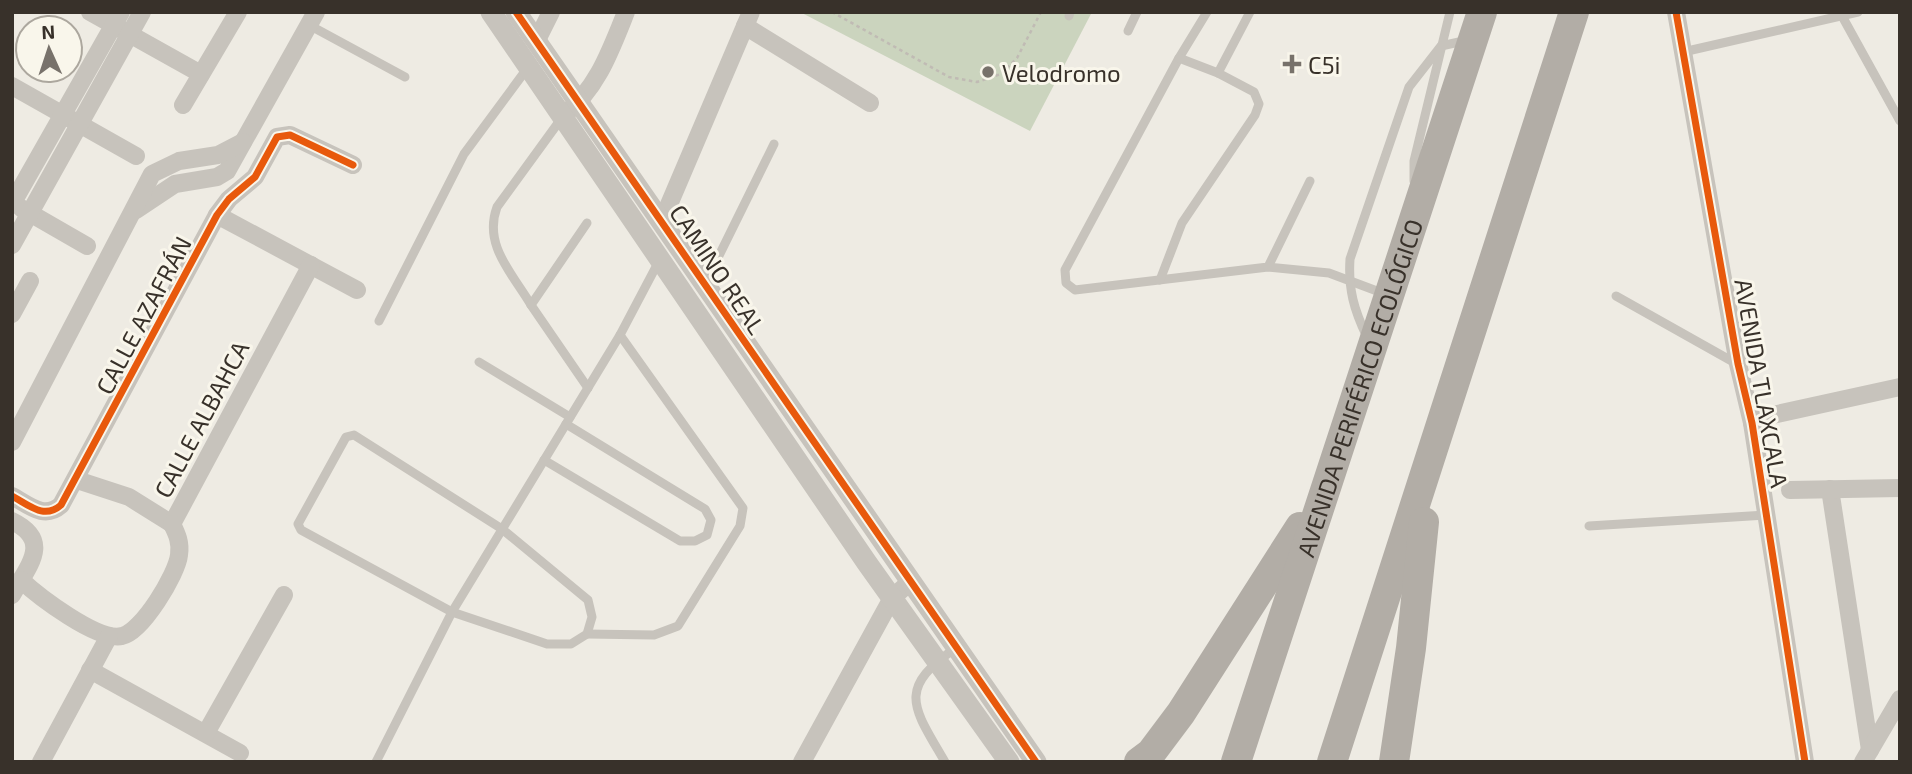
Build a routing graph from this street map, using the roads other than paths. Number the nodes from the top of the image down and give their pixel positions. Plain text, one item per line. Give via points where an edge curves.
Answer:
1 (90, 12) edge
2 (142, 12) edge
3 (239, 12) edge
4 (491, 12) edge
5 (516, 12) edge
6 (551, 12) edge
7 (626, 12) edge
8 (1137, 12) edge
9 (1207, 12) edge
10 (1250, 12) edge
11 (1450, 12) edge
12 (1574, 12) edge
13 (1676, 12) edge
14 (1858, 12) edge
15 (1842, 16) junction
16 (117, 19) edge
17 (313, 19) edge
18 (748, 19) edge
19 (1477, 25) edge
20 (1128, 31) dead end
21 (130, 34) junction
22 (1441, 46) junction
23 (1683, 52) junction
24 (537, 54) junction
25 (1179, 58) junction
26 (1218, 73) junction
27 (201, 74) junction
28 (405, 77) dead end
29 (12, 86) edge
30 (580, 103) junction
31 (870, 103) dead end
32 (183, 104) dead end
33 (63, 115) junction
34 (563, 116) junction
35 (1900, 121) edge
36 (80, 124) junction
37 (774, 144) dead end
38 (136, 156) dead end
39 (353, 165) dead end
40 (1310, 181) dead end
41 (12, 204) edge
42 (30, 213) junction
43 (217, 215) junction
44 (663, 221) junction
45 (1413, 222) junction
46 (587, 223) dead end
47 (12, 245) edge
48 (87, 246) dead end
49 (661, 259) junction
50 (311, 265) junction
51 (1268, 267) junction
52 (1160, 280) junction
53 (1349, 280) junction
54 (30, 281) dead end
55 (704, 285) junction
56 (357, 290) dead end
57 (1389, 296) junction
58 (1616, 296) dead end
59 (531, 305) junction
60 (12, 314) edge
61 (379, 320) dead end
62 (620, 335) junction
63 (1372, 348) junction
64 (479, 362) dead end
65 (1738, 364) junction
66 (1900, 387) edge
67 (588, 388) junction
68 (568, 420) junction
69 (1752, 423) junction
70 (12, 442) edge
71 (544, 460) junction
72 (1429, 466) junction
73 (77, 480) junction
74 (1900, 488) edge
75 (1830, 489) junction
76 (1790, 490) dead end
77 (1322, 494) junction
78 (20, 500) edge
79 (1766, 515) junction
80 (15, 523) edge
81 (172, 524) junction
82 (1589, 526) dead end
83 (502, 529) junction
84 (910, 582) junction
85 (16, 588) edge
86 (284, 595) dead end
87 (892, 598) junction
88 (452, 612) junction
89 (587, 634) junction
90 (109, 636) junction
91 (956, 648) junction
92 (937, 661) junction
93 (90, 670) junction
94 (1900, 699) edge
95 (206, 733) junction
96 (240, 753) dead end
97 (1867, 756) edge
98 (41, 762) edge
99 (376, 762) edge
100 (802, 762) edge
101 (945, 762) edge
102 (1009, 762) edge
103 (1036, 762) edge
104 (1139, 762) edge
105 (1236, 762) edge
106 (1332, 762) edge
107 (1394, 762) edge
108 (1805, 762) edge

1 - 16 street
2 - 21 street
3 - 27 street
4 - 24 street, CAMINO REAL
5 - 24 street, CAMINO REAL
6 - 24 street
7 - 30 street via 603,69
8 - 20 lane
9 - 25 lane
10 - 26 lane
11 - 22 lane
12 - 72 highway
13 - 23 street, AVENIDA TLAXCALA
14 - 15 lane
15 - 23 lane
15 - 35 lane
16 - 21 street
16 - 33 street
17 - 28 lane
17 - 70 street via 222,175 175,184 136,210
18 - 31 street
18 - 44 street
19 - 22 lane
19 - 45 highway, AVENIDA PERIFÉRICO ECOLÓGICO
21 - 27 street
21 - 36 street
22 - 45 lane via 1415,161
22 - 53 lane via 1409,87 1350,259
23 - 65 street, AVENIDA TLAXCALA
24 - 30 street, CAMINO REAL
24 - 34 street, CAMINO REAL
24 - 61 lane via 464,154
25 - 26 lane
25 - 52 lane via 1065,270 1066,283 1075,290
26 - 52 lane via 1254,92 1259,104 1182,223
27 - 32 street
29 - 33 street
30 - 34 street
30 - 44 street, CAMINO REAL
33 - 36 street
33 - 41 street
34 - 49 street, CAMINO REAL
34 - 59 lane via 497,207 491,224 493,242
36 - 38 street
36 - 42 street
37 - 55 lane
39 - 43 street, CALLE AZAFRÁN via 283,134 255,177
40 - 51 lane
41 - 42 street
42 - 47 street
42 - 48 street
43 - 50 street
43 - 73 street, CALLE AZAFRÁN
44 - 55 street, CAMINO REAL
45 - 57 highway, AVENIDA PERIFÉRICO ECOLÓGICO
46 - 59 lane
49 - 62 lane
49 - 87 street, CAMINO REAL
50 - 56 street
50 - 81 street, CALLE ALBAHCA
51 - 52 lane
51 - 53 lane via 1329,273
53 - 57 lane
53 - 63 lane via 1353,307
54 - 60 street
55 - 84 street, CAMINO REAL
57 - 63 highway, AVENIDA PERIFÉRICO ECOLÓGICO
58 - 65 lane
59 - 67 lane
62 - 67 lane
62 - 89 lane via 743,508 740,526 678,626 654,635
63 - 77 highway, AVENIDA PERIFÉRICO ECOLÓGICO
64 - 68 lane
65 - 69 street, AVENIDA TLAXCALA
66 - 69 street
67 - 68 lane
68 - 71 lane
68 - 71 lane via 705,509 711,520 707,535 681,541
69 - 79 street, AVENIDA TLAXCALA
71 - 83 lane
72 - 106 highway
72 - 107 highway
73 - 78 street, CALLE AZAFRÁN via 54,512 45,513
73 - 81 street via 129,498
74 - 75 street
75 - 76 street
75 - 97 street
77 - 104 highway via 1181,713
77 - 105 highway, AVENIDA PERIFÉRICO ECOLÓGICO
78 - 80 street
79 - 82 lane
79 - 108 street, AVENIDA TLAXCALA
80 - 85 street via 36,543 36,552
81 - 90 street, CALLE ALBAHCA via 179,537 176,565 146,619 121,637
83 - 88 lane
83 - 88 lane via 362,437 346,437 298,523 301,530
83 - 89 lane via 588,600 593,617
84 - 87 street
84 - 91 street, CAMINO REAL
85 - 90 street
86 - 95 street
87 - 92 street, CAMINO REAL
87 - 100 street
88 - 89 lane via 547,644 571,644
88 - 99 lane
90 - 93 street
91 - 92 lane
91 - 103 street, CAMINO REAL
92 - 101 lane via 917,686 914,701
92 - 102 street, CAMINO REAL
93 - 95 street
93 - 98 street
94 - 97 street
95 - 96 street

